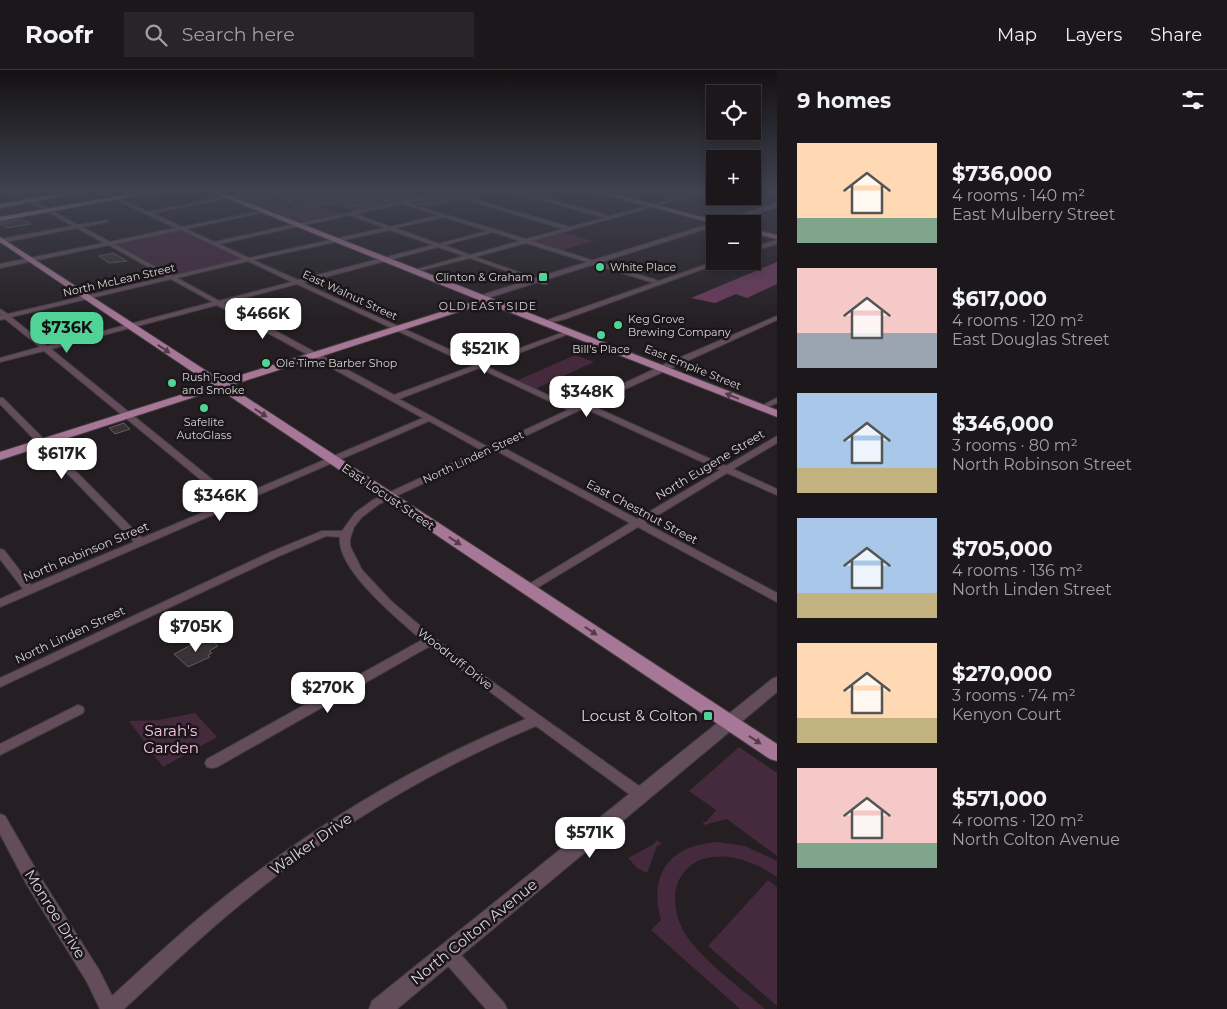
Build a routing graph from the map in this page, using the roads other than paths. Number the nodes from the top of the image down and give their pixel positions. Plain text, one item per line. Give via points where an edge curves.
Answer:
1 (35, 234) edge
2 (91, 234) edge
3 (158, 234) edge
4 (191, 234) edge
5 (259, 234) edge
6 (315, 234) edge
7 (367, 234) edge
8 (403, 234) edge
9 (483, 234) edge
10 (501, 234) edge
11 (554, 234) edge
12 (691, 234) edge
13 (763, 234) edge
14 (777, 239) edge
15 (1, 240) edge
16 (333, 241) junction
17 (526, 242) junction
18 (761, 243) edge
19 (110, 244) junction
20 (213, 244) junction
21 (438, 246) junction
22 (761, 246) edge
23 (641, 250) junction
24 (470, 257) junction
25 (29, 260) junction
26 (248, 260) junction
27 (381, 260) junction
28 (593, 262) junction
29 (706, 262) edge
30 (601, 265) junction
31 (0, 266) edge
32 (706, 267) edge
33 (413, 272) junction
34 (172, 278) junction
35 (541, 281) junction
36 (654, 281) junction
37 (297, 283) junction
38 (661, 283) junction
39 (87, 298) junction
40 (603, 299) junction
41 (486, 300) junction
42 (610, 301) junction
43 (219, 303) junction
44 (0, 311) edge
45 (4, 318) edge
46 (777, 318) edge
47 (549, 321) junction
48 (129, 326) junction
49 (398, 329) junction
50 (569, 332) junction
51 (46, 348) junction
52 (316, 356) junction
53 (0, 360) edge
54 (479, 366) junction
55 (664, 369) junction
56 (220, 386) junction
57 (394, 398) junction
58 (777, 400) edge
59 (0, 401) edge
60 (585, 406) junction
61 (761, 408) junction
62 (575, 410) junction
63 (777, 414) edge
64 (128, 416) junction
65 (430, 418) junction
66 (777, 439) edge
67 (42, 443) junction
68 (492, 449) junction
69 (0, 456) edge
70 (333, 461) junction
71 (728, 470) junction
72 (777, 492) edge
73 (387, 497) junction
74 (234, 502) junction
75 (638, 524) junction
76 (345, 534) junction
77 (140, 542) junction
78 (0, 552) edge
79 (528, 589) junction
80 (29, 590) junction
81 (777, 598) edge
82 (0, 603) edge
83 (430, 641) junction
84 (0, 683) edge
85 (777, 683) edge
86 (78, 710) dead end
87 (538, 720) junction
88 (729, 722) junction
89 (0, 750) edge
90 (777, 754) edge
91 (212, 763) dead end
92 (641, 795) junction
93 (0, 820) edge
94 (448, 953) junction
95 (110, 1009) edge
96 (380, 1009) edge
97 (498, 1009) edge

1 - 15 street
2 - 19 street, East Chestnut Street
3 - 19 street
4 - 20 street, East Walnut Street
5 - 20 street
6 - 16 main road, East Empire Street
7 - 16 street, North McLean Street
8 - 21 street
9 - 21 street
10 - 17 street
11 - 17 street
12 - 23 street
13 - 14 main road
14 - 18 street
14 - 22 street
15 - 25 main road, East Locust Street
16 - 26 street, North McLean Street
16 - 27 main road, East Empire Street
17 - 24 street
17 - 28 street
19 - 25 street
19 - 34 street, East Chestnut Street
20 - 26 street, East Walnut Street
21 - 24 street
21 - 27 street
23 - 28 street
23 - 30 street
24 - 33 street
24 - 35 street
25 - 31 street
25 - 39 main road, East Locust Street
26 - 34 street, North McLean Street
26 - 37 street, East Walnut Street
27 - 33 main road, East Empire Street
27 - 37 street
28 - 30 street
28 - 35 street
29 - 36 street
30 - 35 street
30 - 36 street
32 - 38 street
33 - 41 main road, East Empire Street
34 - 39 street, North McLean Street
34 - 43 street, East Chestnut Street
35 - 41 street
36 - 38 street
36 - 40 street
37 - 43 street
37 - 49 street, East Walnut Street
38 - 42 street
39 - 45 street, North McLean Street
39 - 48 main road, East Locust Street
40 - 42 street
40 - 47 street via 555,315
41 - 47 main road, East Empire Street
41 - 49 main road
42 - 47 street
43 - 48 street
43 - 52 street, East Chestnut Street
44 - 45 street
45 - 51 street
46 - 55 street, North Linden Street
47 - 50 main road, East Empire Street
48 - 51 street
48 -> 56 main road, East Locust Street
49 - 52 main road
49 - 54 street, East Walnut Street
50 - 54 street
50 - 55 main road, East Empire Street
51 - 53 street
51 - 64 street
52 - 56 main road
52 - 57 street, East Chestnut Street
54 - 57 street
54 - 62 street, East Walnut Street
55 - 60 street, North Linden Street
61 -> 55 main road, East Empire Street
56 - 64 main road
56 -> 70 main road, East Locust Street
57 - 65 street, East Chestnut Street
58 - 61 street
59 - 67 street
60 - 62 street, North Linden Street
60 - 71 street
61 - 63 main road, East Empire Street
62 - 68 street, North Linden Street
64 - 67 main road
64 - 74 street
65 - 68 street, East Chestnut Street
65 - 70 street, North Robinson Street
66 - 71 street, North Eugene Street
67 - 69 main road
67 - 77 street
68 - 73 street, North Linden Street
68 - 75 street, East Chestnut Street
70 - 73 main road, East Locust Street
70 - 74 street, North Robinson Street
71 - 72 street
71 - 75 street, North Eugene Street
73 - 76 street via 366,509
73 -> 79 main road, East Locust Street
74 - 77 street, North Robinson Street
75 - 79 street, North Eugene Street
75 - 81 street, East Chestnut Street
76 - 83 street, Woodruff Drive via 345,547 354,566
76 - 84 street, North Linden Street via 325,533 275,554
77 - 80 street, North Robinson Street
78 - 80 street
79 -> 88 main road, East Locust Street
80 - 82 street, North Robinson Street
83 - 87 street, Woodruff Drive
83 - 91 street
85 - 88 street, North Colton Avenue
86 - 89 street
87 - 92 street, Woodruff Drive
87 - 95 street, Walker Drive via 418,775 297,852 255,883
88 -> 90 main road, East Locust Street
88 - 92 street, North Colton Avenue
92 - 94 street, North Colton Avenue
93 - 95 street, Monroe Drive
94 - 96 street, North Colton Avenue
94 - 97 street

